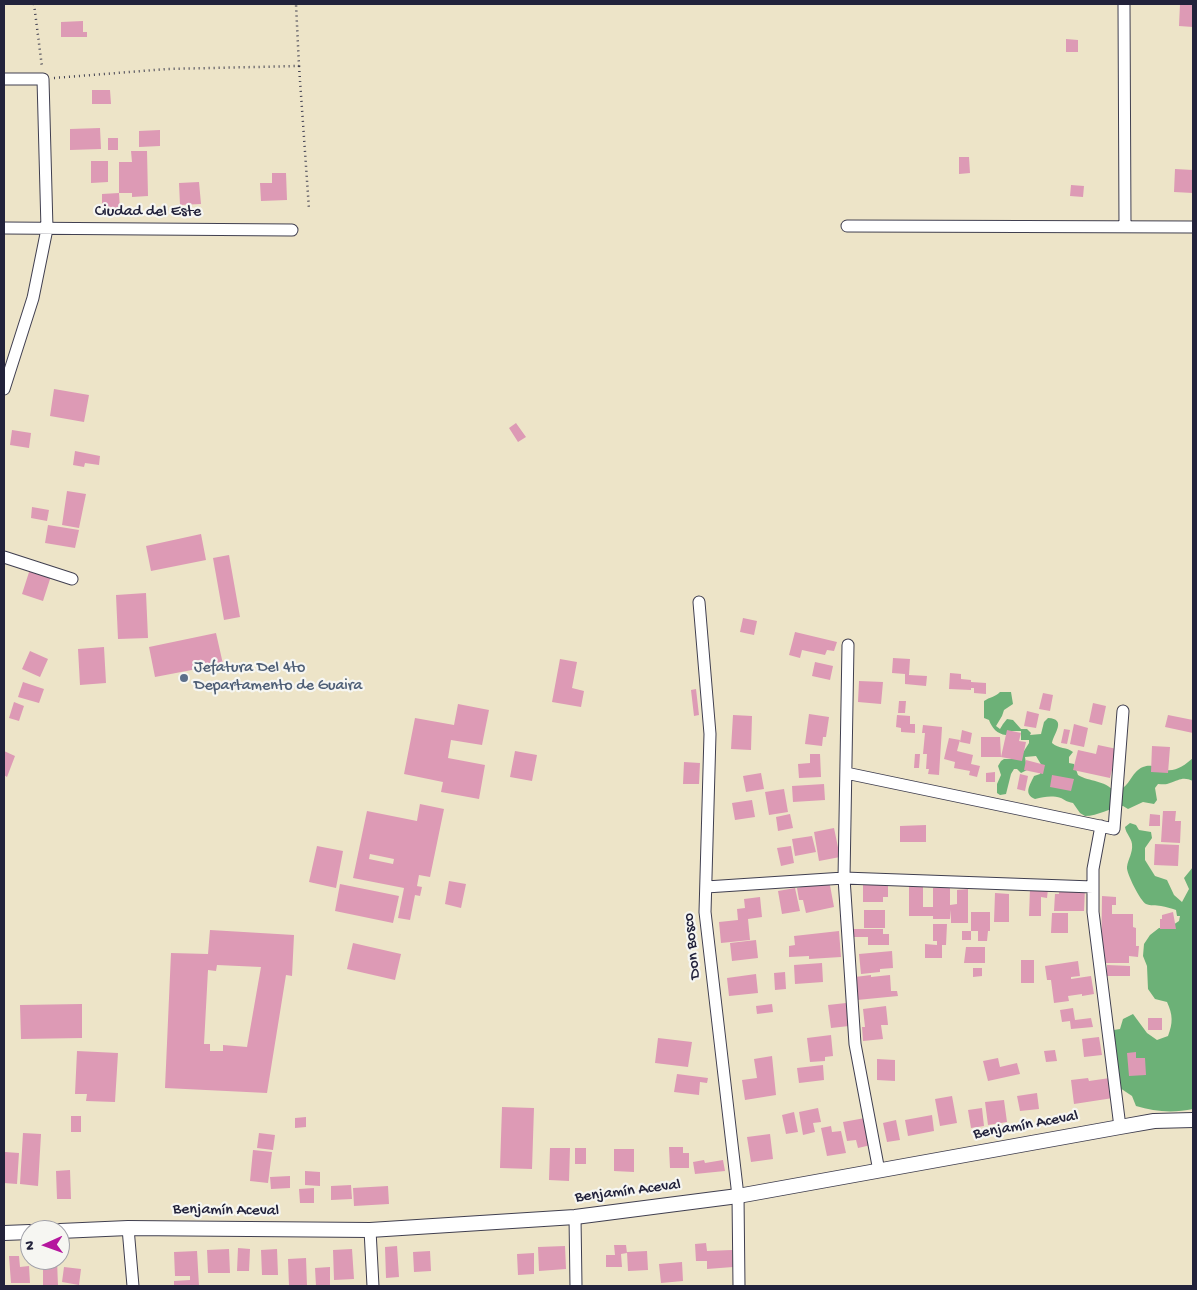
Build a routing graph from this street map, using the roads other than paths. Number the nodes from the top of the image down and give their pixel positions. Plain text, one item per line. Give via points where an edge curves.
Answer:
1 (1124, 4) edge
2 (4, 78) edge
3 (847, 226) dead end
4 (1125, 227) junction
5 (1193, 227) edge
6 (4, 228) edge
7 (47, 229) junction
8 (292, 230) dead end
9 (4, 388) edge
10 (4, 557) edge
11 (72, 579) dead end
12 (699, 602) dead end
13 (848, 645) dead end
14 (1123, 711) dead end
15 (846, 773) junction
16 (1102, 826) junction
17 (844, 878) junction
18 (706, 887) junction
19 (1093, 887) junction
20 (1193, 1120) edge
21 (1120, 1127) junction
22 (879, 1171) junction
23 (738, 1196) junction
24 (575, 1217) junction
25 (128, 1228) junction
26 (70, 1230) edge
27 (370, 1230) junction
28 (20, 1232) edge
29 (4, 1233) edge
30 (133, 1286) edge
31 (373, 1286) edge
32 (576, 1286) edge
33 (739, 1286) edge

1 - 4 street
2 - 7 street via 43,79
3 - 4 street
4 - 5 street
6 - 7 street, Ciudad del Este
7 - 8 street, Ciudad del Este
7 - 9 street via 33,298
10 - 11 street
12 - 18 street, Don Bosco via 710,734
13 - 15 street
14 - 16 street via 1114,829
15 - 16 street
15 - 17 street
16 - 19 street via 1093,869
17 - 18 street
17 - 19 street
17 - 22 street via 855,1044
18 - 23 street, Don Bosco via 705,912
19 - 21 street via 1093,912
20 - 21 street, Benjamín Aceval via 1154,1121
21 - 22 street, Benjamín Aceval
22 - 23 street, Benjamín Aceval
23 - 24 street, Benjamín Aceval
23 - 33 street, Don Bosco
24 - 27 street, Benjamín Aceval
24 - 32 street
25 - 26 street, Benjamín Aceval
25 - 27 street, Benjamín Aceval
25 - 30 street
27 - 31 street
28 - 29 street

